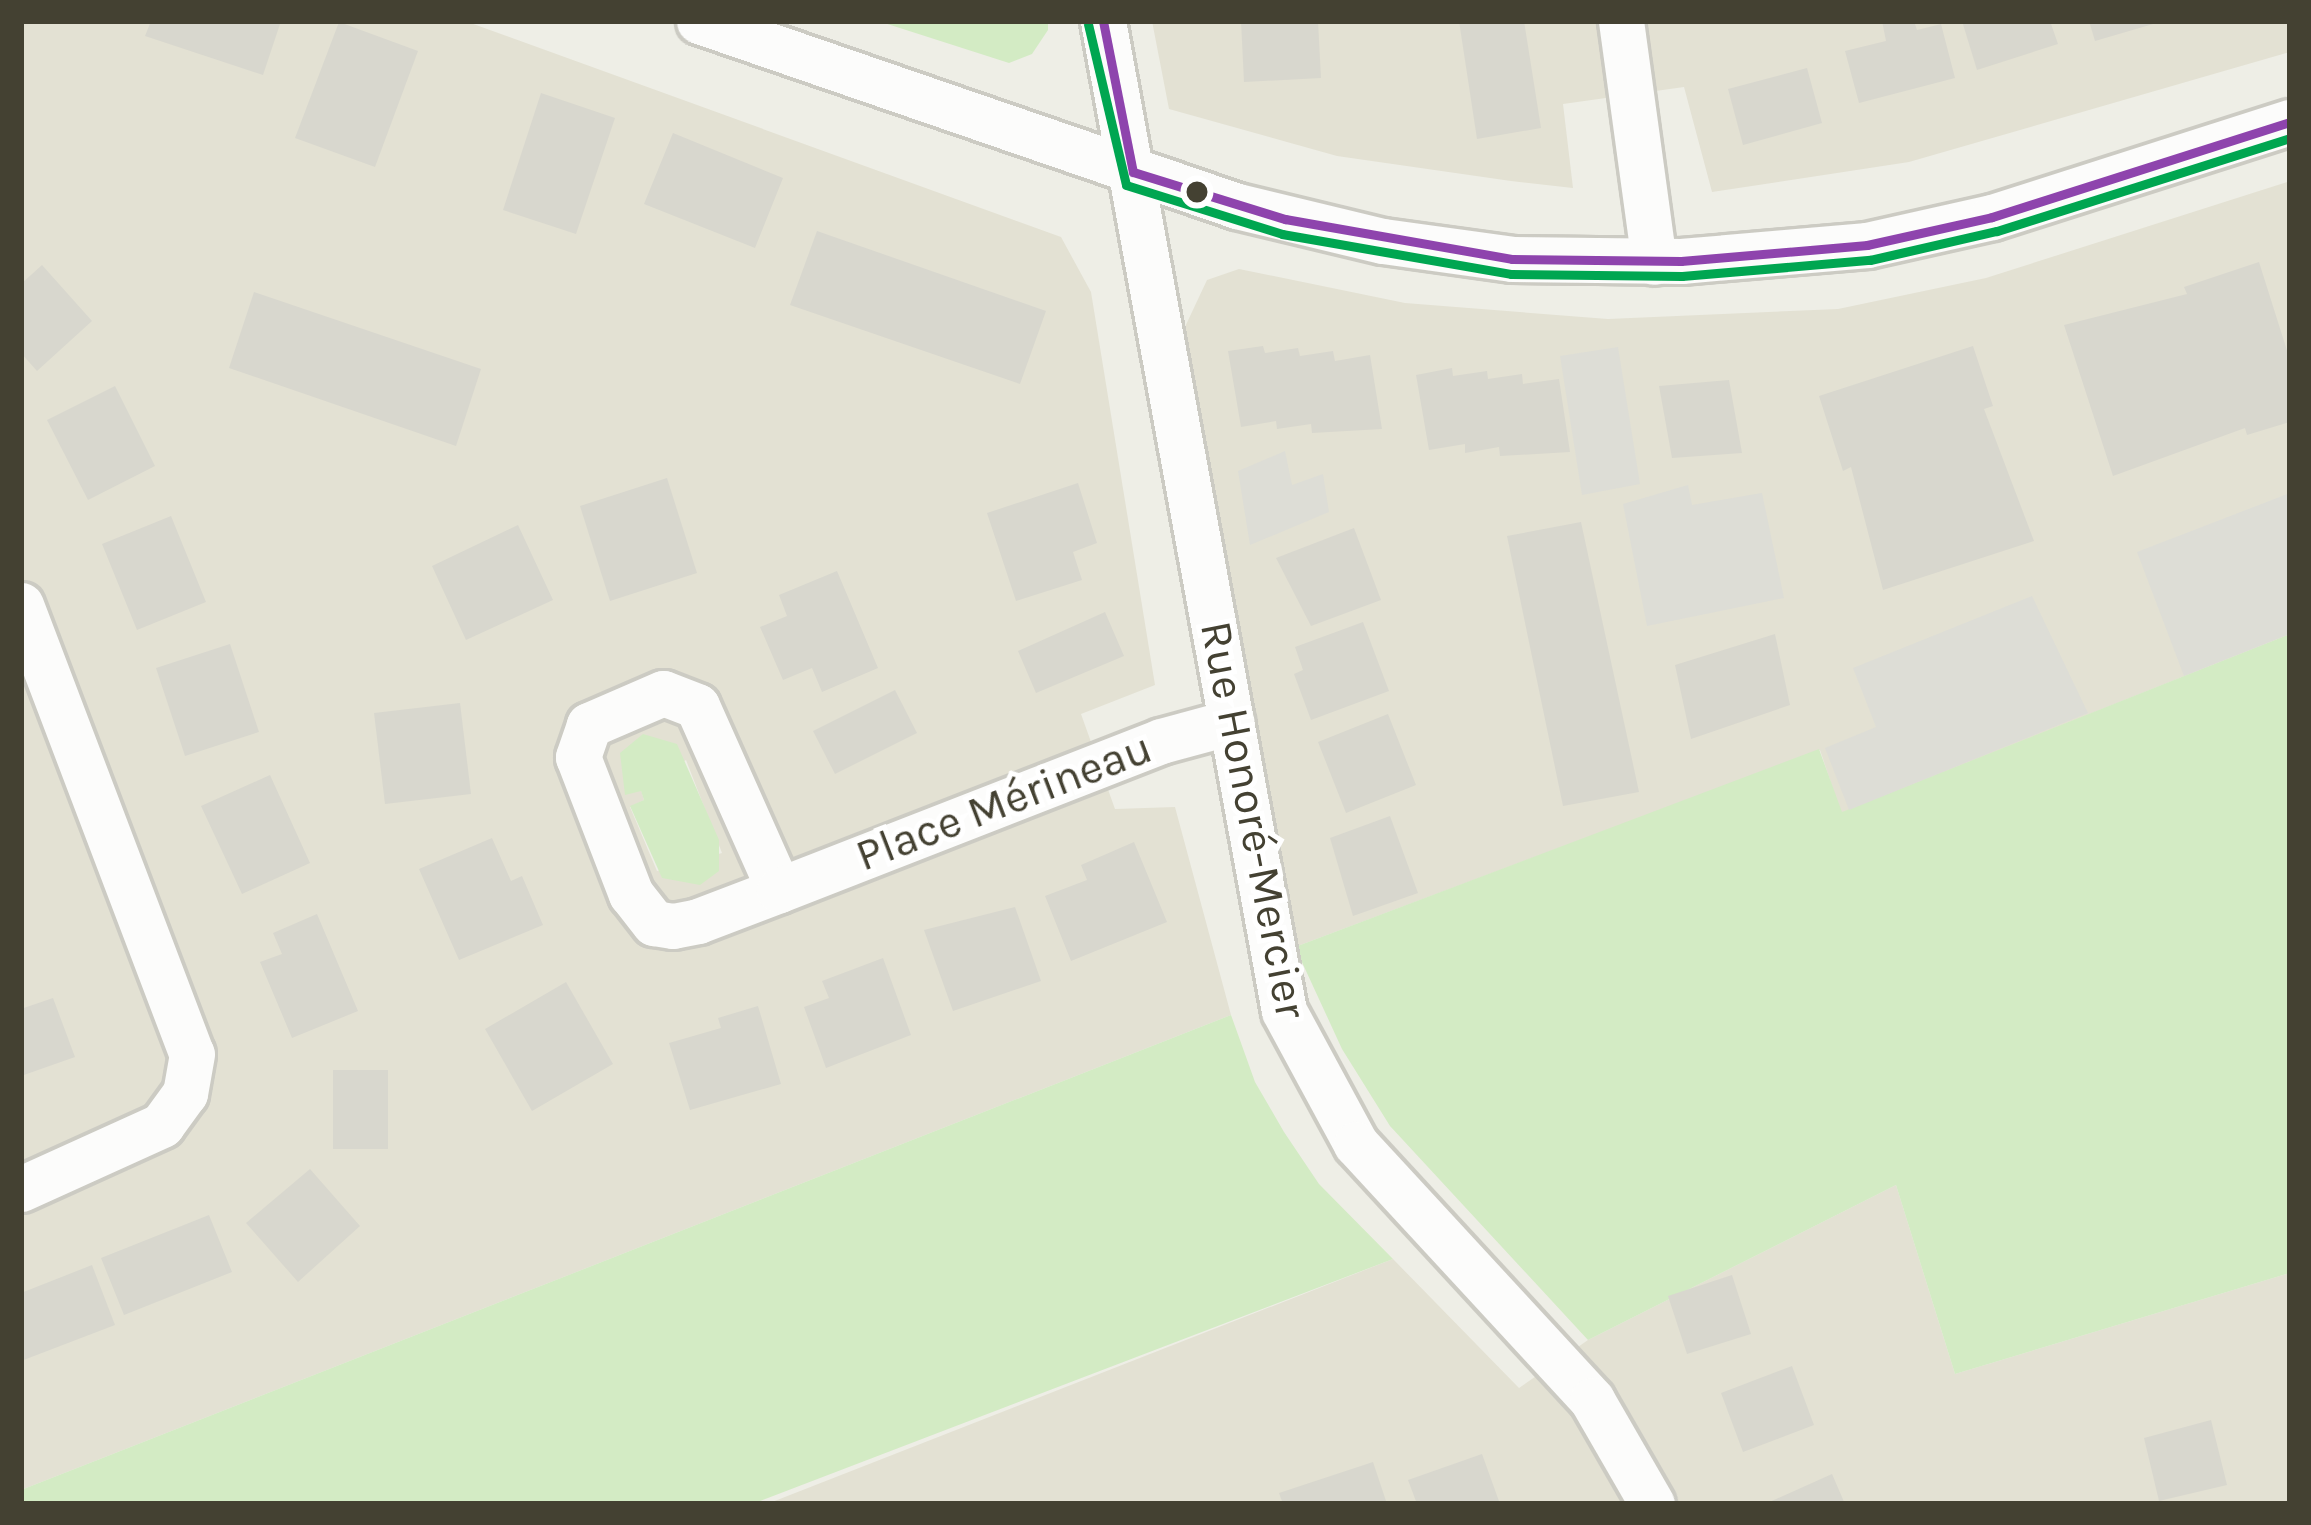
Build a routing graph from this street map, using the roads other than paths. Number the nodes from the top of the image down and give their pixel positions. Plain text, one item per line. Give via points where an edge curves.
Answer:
1 (699, 21) edge
2 (1103, 21) edge
3 (1621, 21) edge
4 (2290, 122) edge
5 (1133, 172) junction
6 (1654, 262) junction
7 (21, 605) edge
8 (1231, 722) junction
9 (779, 890) junction
10 (21, 1189) edge
11 (1652, 1504) edge

1 - 5 street
2 - 5 street, Rue Honoré-Mercier
3 - 6 street
4 - 6 street via 1931,233 1838,250
5 - 6 street via 1285,219 1424,248
5 - 8 street, Rue Honoré-Mercier
7 - 10 street via 190,1034 185,1093 149,1134
8 - 9 street, Place Mérineau via 1161,741
8 - 11 street, Rue Honoré-Mercier via 1284,1010 1324,1096 1376,1167 1592,1400
9 - 9 street, Place Mérineau via 698,706 663,693 589,725 577,746 583,772 646,917 686,925

